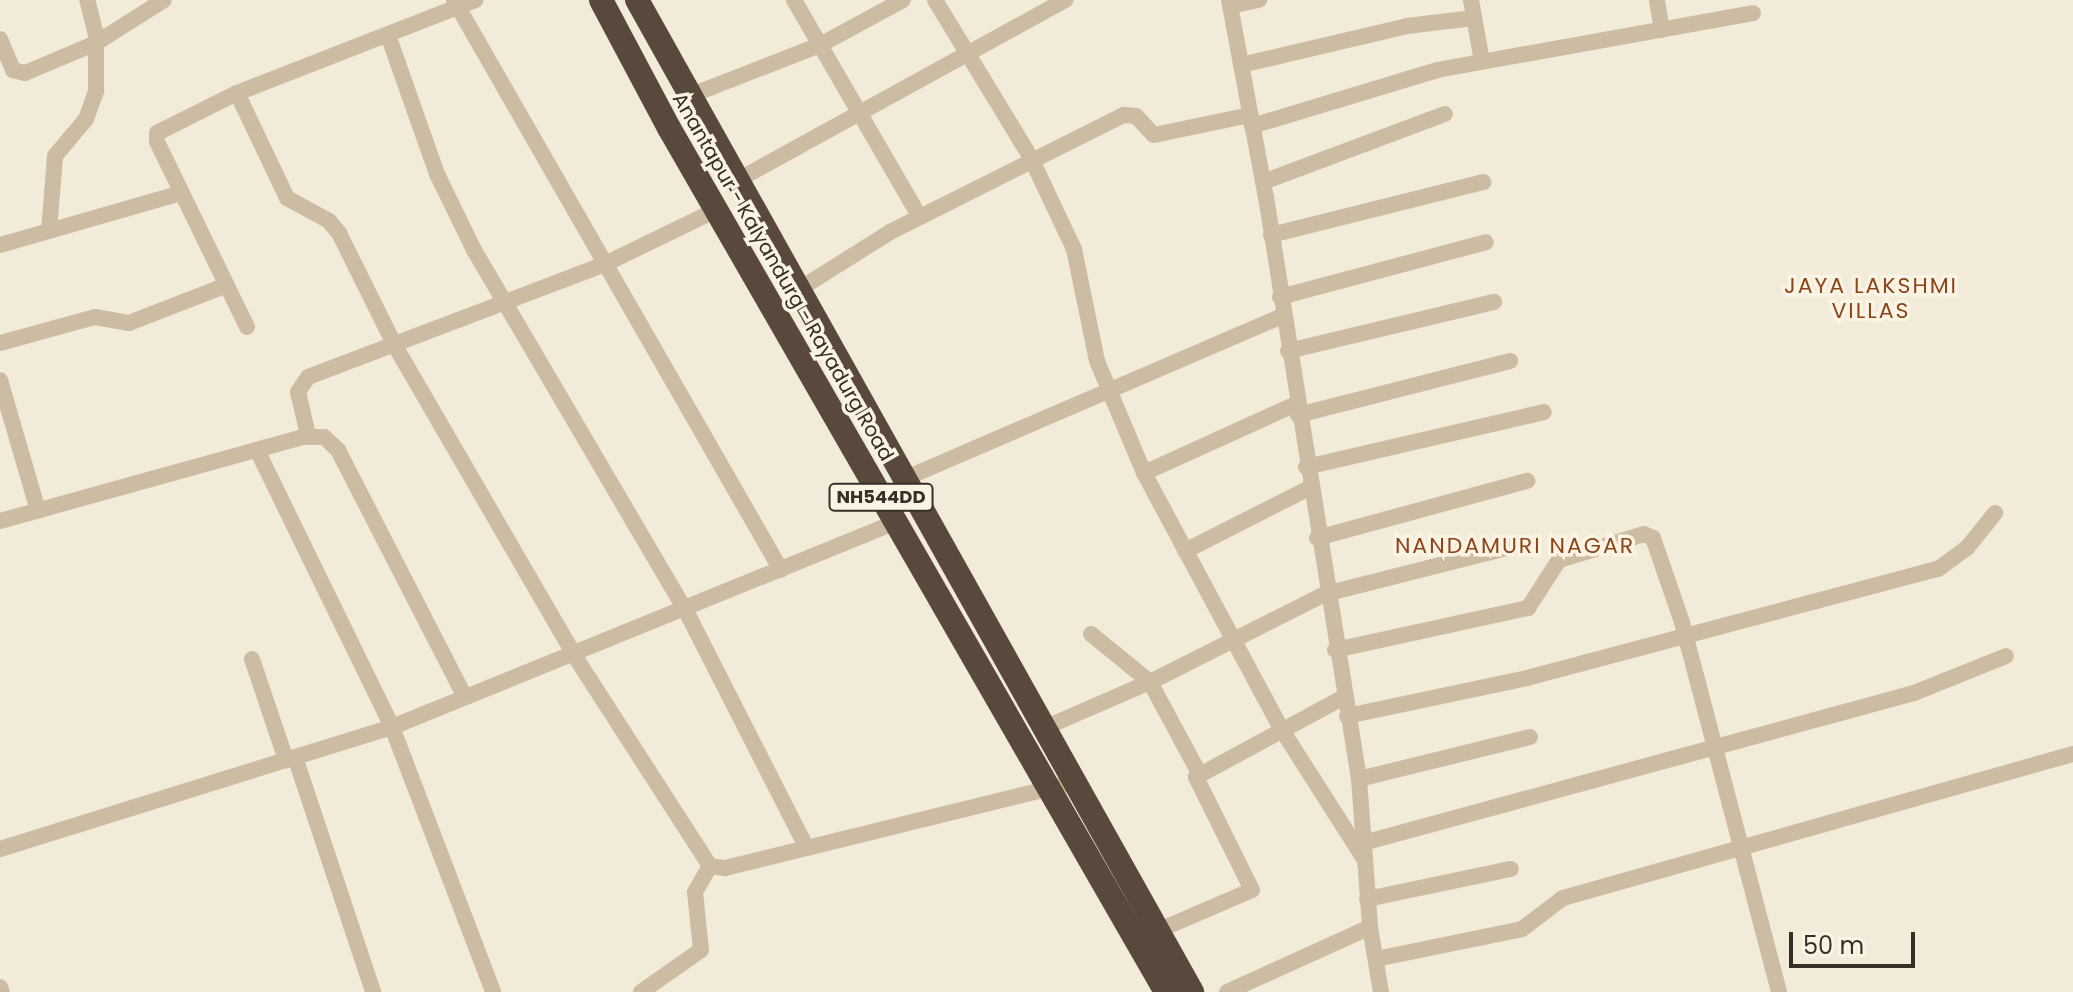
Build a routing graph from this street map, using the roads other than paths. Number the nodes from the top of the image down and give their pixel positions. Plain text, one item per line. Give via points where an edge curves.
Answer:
1 (87, 0) edge
2 (164, 0) edge
3 (475, 0) edge
4 (601, 0) edge
5 (637, 0) edge
6 (794, 0) edge
7 (903, 0) edge
8 (935, 0) edge
9 (1065, 0) edge
10 (1259, 0) edge
11 (1471, 0) edge
12 (1657, 0) edge
13 (1229, 3) edge
14 (456, 4) edge
15 (1753, 13) dead end
16 (1474, 18) junction
17 (1662, 30) junction
18 (388, 35) junction
19 (0, 39) edge
20 (96, 43) junction
21 (820, 45) junction
22 (968, 55) junction
23 (1482, 61) junction
24 (1241, 65) junction
25 (237, 93) junction
26 (689, 96) junction
27 (1445, 114) dead end
28 (860, 115) junction
29 (1251, 121) junction
30 (1033, 163) junction
31 (736, 181) junction
32 (1263, 182) junction
33 (1484, 182) dead end
34 (181, 193) junction
35 (716, 210) junction
36 (920, 217) junction
37 (49, 231) junction
38 (1271, 235) junction
39 (1486, 242) dead end
40 (0, 245) edge
41 (605, 264) junction
42 (227, 285) junction
43 (798, 290) junction
44 (1280, 297) junction
45 (503, 301) junction
46 (1494, 302) dead end
47 (1283, 316) junction
48 (247, 327) dead end
49 (0, 343) edge
50 (394, 344) junction
51 (1288, 351) junction
52 (1510, 361) dead end
53 (0, 380) edge
54 (1110, 393) junction
55 (1297, 410) junction
56 (1544, 412) dead end
57 (308, 435) junction
58 (257, 450) junction
59 (1306, 467) junction
60 (1144, 473) junction
61 (906, 478) junction
62 (1527, 481) dead end
63 (1309, 488) junction
64 (38, 511) junction
65 (1995, 513) dead end
66 (0, 521) edge
67 (896, 522) junction
68 (1317, 538) junction
69 (1515, 546) dead end
70 (1185, 551) junction
71 (781, 570) junction
72 (1325, 594) junction
73 (685, 609) junction
74 (1091, 634) dead end
75 (1685, 636) junction
76 (1235, 640) junction
77 (1335, 650) junction
78 (574, 655) junction
79 (2006, 656) dead end
80 (252, 659) dead end
81 (1150, 682) junction
82 (465, 697) junction
83 (1344, 697) junction
84 (1347, 716) junction
85 (392, 727) junction
86 (1044, 728) junction
87 (1282, 730) junction
88 (1530, 737) dead end
89 (1715, 748) junction
90 (2073, 754) edge
91 (290, 758) junction
92 (1200, 775) junction
93 (1359, 779) junction
94 (1074, 782) junction
95 (1049, 789) junction
96 (807, 848) junction
97 (1741, 848) junction
98 (0, 849) edge
99 (1364, 851) junction
100 (710, 866) junction
101 (1511, 869) dead end
102 (1367, 899) junction
103 (1370, 927) junction
104 (1157, 931) junction
105 (1376, 959) junction
106 (373, 992) edge
107 (493, 992) edge
108 (641, 992) edge
109 (1166, 992) edge
110 (1192, 992) edge
111 (1227, 992) edge
112 (1381, 992) edge
113 (1779, 992) edge

1 - 20 street
2 - 20 street
3 - 14 street
4 - 35 highway, Anantapur - Kalyandurg - Rayadurg Road / NH544DD
5 - 26 highway, Anantapur - Kalyandurg - Rayadurg Road / NH544DD
6 - 21 street
7 - 21 street
8 - 22 street
9 - 22 street
10 - 13 street
11 - 16 street
12 - 17 street
13 - 24 street
14 - 18 street
14 - 41 street
15 - 17 street
16 - 23 street
16 - 24 street via 1407,26
17 - 23 street
18 - 25 street
18 - 45 street via 437,174
19 - 20 street via 13,70 20,73
20 - 37 street via 92,106 62,143 51,167
21 - 26 street
21 - 28 street
22 - 28 street
22 - 30 street
23 - 29 street
24 - 29 street
25 - 34 street via 157,133
25 - 50 street via 287,198 334,226
26 - 31 highway, Anantapur - Kalyandurg - Rayadurg Road / NH544DD
27 - 32 street
28 - 31 street
28 - 36 street
29 - 30 street via 1154,135 1136,116 1124,115
29 - 32 street
30 - 36 street
30 - 54 street via 1074,249 1097,361
31 - 43 highway, Anantapur - Kalyandurg - Rayadurg Road / NH544DD
32 - 38 street
33 - 38 street
34 - 37 street
34 - 42 street
35 - 41 street
35 - 67 highway, Anantapur - Kalyandurg - Rayadurg Road / NH544DD
36 - 43 street
37 - 40 street
38 - 44 street
39 - 44 street
41 - 45 street
41 - 71 street
42 - 48 street
42 - 49 street via 129,323 95,317
43 - 61 highway, Anantapur - Kalyandurg - Rayadurg Road / NH544DD
44 - 47 street
45 - 50 street
45 - 73 street
46 - 51 street
47 - 51 street
47 - 54 street
50 - 57 street via 302,381 298,392
50 - 78 street
51 - 55 street
52 - 55 street
53 - 64 street
54 - 60 street
54 - 61 street
55 - 59 street
55 - 60 street
56 - 59 street
57 - 58 street
57 - 82 street via 324,437 338,450
58 - 64 street
58 - 85 street
59 - 63 street
60 - 70 street
61 - 86 highway, Anantapur - Kalyandurg - Rayadurg Road / NH544DD
62 - 68 street
63 - 68 street
63 - 70 street
64 - 66 street
65 - 75 street via 1967,548 1938,569
67 - 71 street
67 - 95 highway, Anantapur - Kalyandurg - Rayadurg Road / NH544DD
68 - 72 street
69 - 72 street
70 - 76 street
71 - 73 street
72 - 76 street
72 - 77 street
73 - 78 street
73 - 96 street
74 - 81 street
75 - 77 street via 1655,541 1644,534 1559,560 1528,608
75 - 84 street via 1527,678
75 - 89 street
76 - 81 street
76 - 87 street
77 - 83 street
78 - 82 street
78 - 100 street
79 - 89 street via 1914,693
80 - 91 street
81 - 86 street
81 - 92 street
82 - 85 street
83 - 84 street
83 - 87 street
84 - 93 street
85 - 91 street
85 - 107 street
86 - 94 highway, Anantapur - Kalyandurg - Rayadurg Road / NH544DD
87 - 92 street
87 - 99 street
88 - 93 street
89 - 97 street
89 - 99 street
90 - 97 street
91 - 98 street
91 - 106 street
92 - 104 street via 1196,777 1252,890
93 - 99 street
94 - 95 street
94 - 104 highway, Anantapur - Kalyandurg - Rayadurg Road / NH544DD
95 - 96 street
95 - 109 highway, Anantapur - Kalyandurg - Rayadurg Road / NH544DD
96 - 100 street via 725,868
97 - 105 street via 1563,898 1522,929
97 - 113 street
99 - 102 street
100 - 108 street via 695,892 701,950
101 - 102 street
102 - 103 street
103 - 105 street
103 - 111 street
104 - 110 highway, Anantapur - Kalyandurg - Rayadurg Road / NH544DD
105 - 112 street

